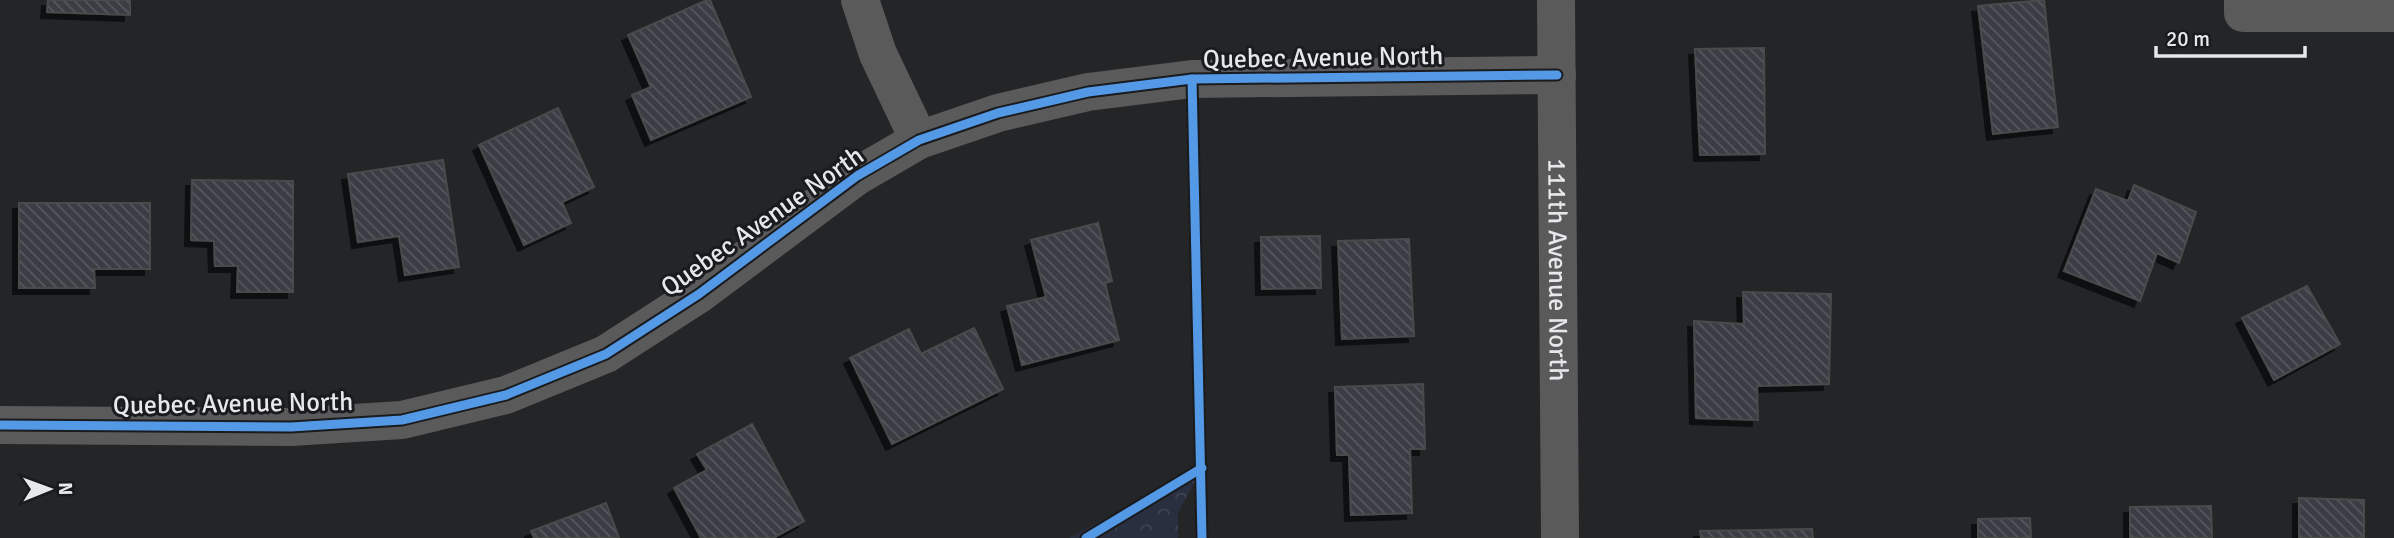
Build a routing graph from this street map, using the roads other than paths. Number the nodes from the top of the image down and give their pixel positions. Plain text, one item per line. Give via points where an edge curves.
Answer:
1 (860, 0) edge
2 (1556, 0) edge
3 (2243, 6) edge
4 (2394, 13) edge
5 (1556, 75) junction
6 (919, 140) junction
7 (0, 425) edge
8 (1560, 538) edge

1 - 6 street via 878,54
2 - 5 street, 111th Avenue North
3 - 4 street
5 - 6 street, Quebec Avenue North via 1192,79 1088,92 998,113
5 - 8 street, 111th Avenue North
6 - 7 street, Quebec Avenue North via 857,176 699,294 606,354 506,395 402,420 291,427

